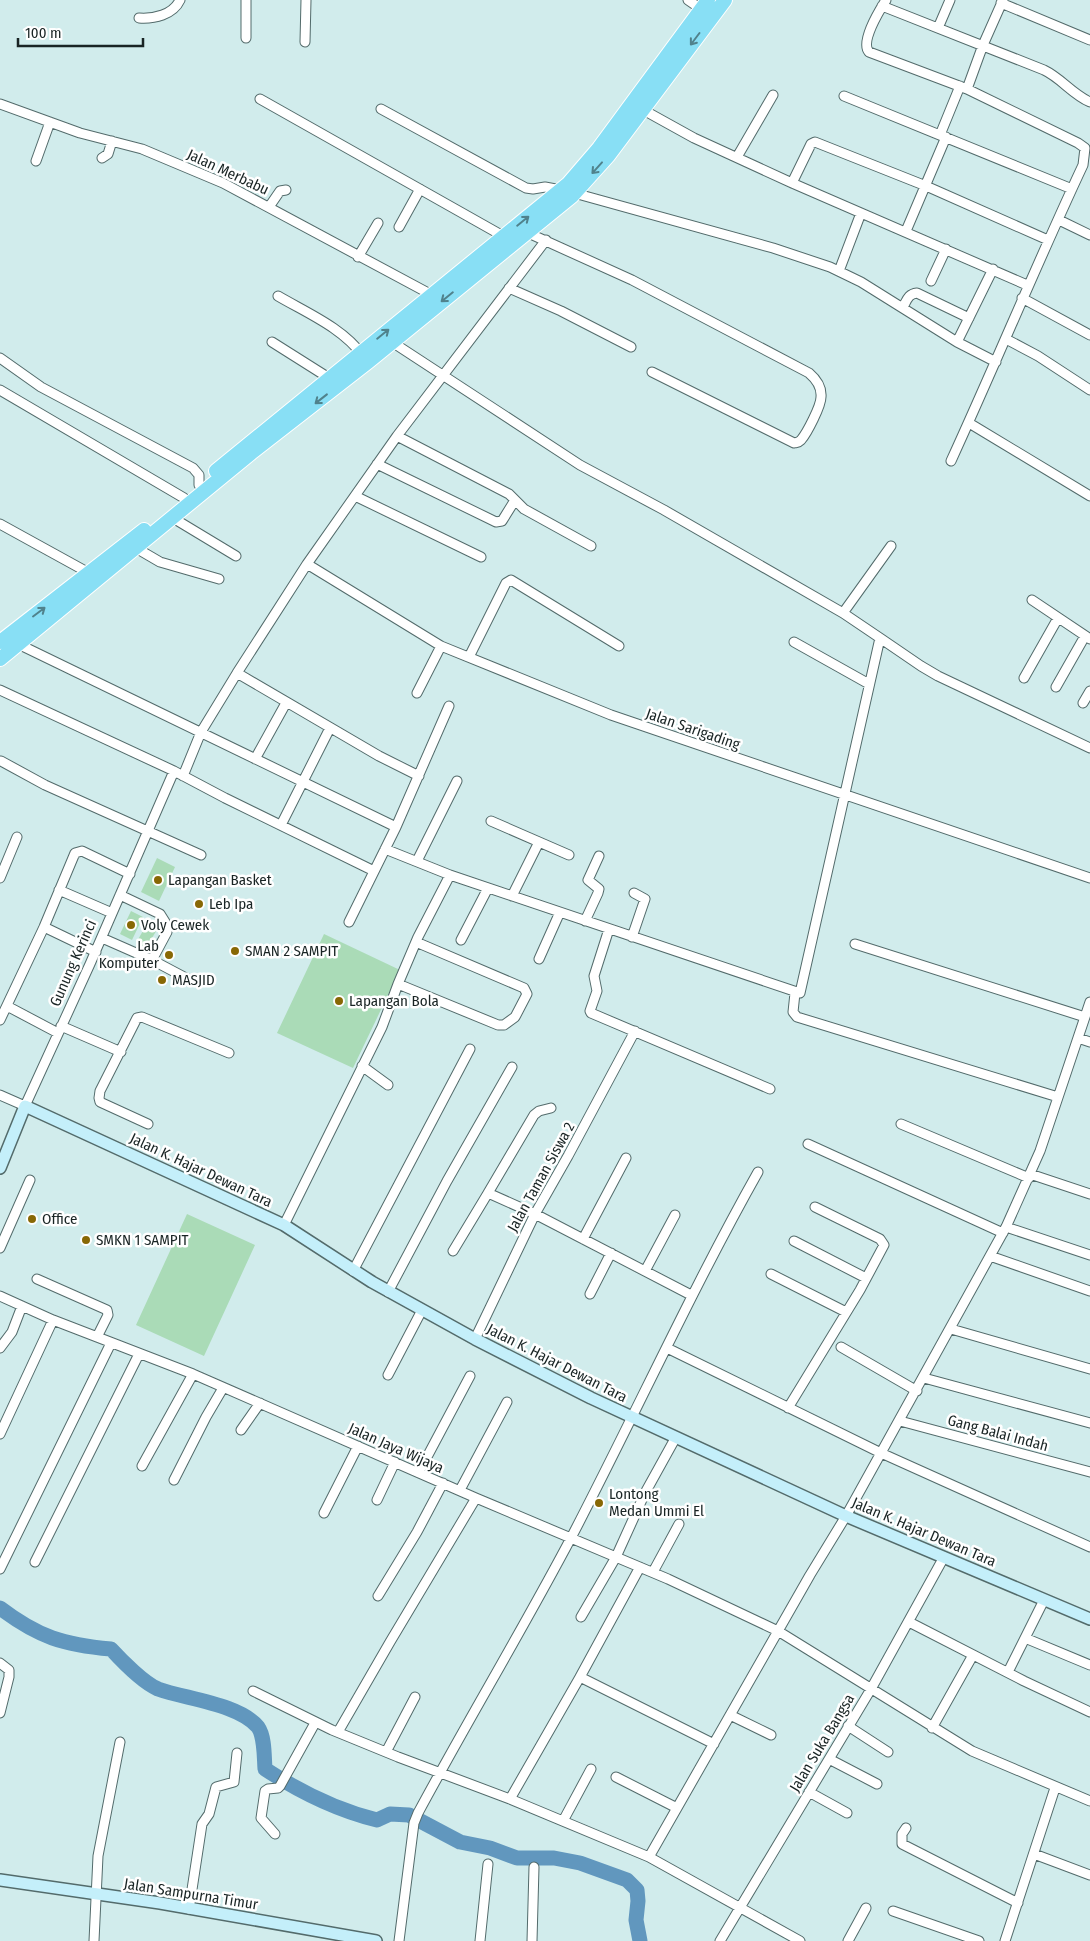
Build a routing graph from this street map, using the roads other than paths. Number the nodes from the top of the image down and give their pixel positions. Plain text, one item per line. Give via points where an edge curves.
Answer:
1 (180, 0) edge
2 (246, 0) edge
3 (306, 0) edge
4 (688, 0) edge
5 (725, 0) edge
6 (950, 0) edge
7 (1002, 1) edge
8 (884, 3) edge
9 (707, 9) edge
10 (140, 18) dead end
11 (938, 28) junction
12 (246, 38) dead end
13 (1090, 40) edge
14 (305, 42) dead end
15 (983, 45) junction
16 (964, 88) junction
17 (773, 95) dead end
18 (844, 96) dead end
19 (260, 99) dead end
20 (1090, 102) edge
21 (0, 104) edge
22 (637, 106) junction
23 (381, 109) dead end
24 (50, 122) junction
25 (943, 136) junction
26 (112, 142) junction
27 (737, 157) junction
28 (102, 158) dead end
29 (36, 161) dead end
30 (1087, 166) edge
31 (792, 183) junction
32 (926, 186) junction
33 (1072, 189) junction
34 (286, 190) dead end
35 (420, 190) junction
36 (567, 192) junction
37 (269, 207) junction
38 (861, 214) junction
39 (1059, 220) junction
40 (378, 222) dead end
41 (399, 227) dead end
42 (906, 231) junction
43 (526, 232) junction
44 (1090, 235) edge
45 (503, 236) junction
46 (546, 240) junction
47 (1048, 240) junction
48 (946, 249) junction
49 (358, 257) junction
50 (993, 269) junction
51 (471, 270) junction
52 (839, 270) junction
53 (931, 281) dead end
54 (1027, 285) junction
55 (509, 288) junction
56 (432, 295) junction
57 (278, 296) dead end
58 (1022, 298) junction
59 (903, 307) junction
60 (969, 318) junction
61 (1090, 335) edge
62 (1006, 339) junction
63 (272, 342) dead end
64 (392, 342) junction
65 (957, 342) junction
66 (631, 347) dead end
67 (364, 357) junction
68 (0, 358) edge
69 (996, 362) junction
70 (652, 372) dead end
71 (442, 376) junction
72 (329, 378) junction
73 (0, 390) edge
74 (1090, 390) edge
75 (969, 423) junction
76 (397, 436) junction
77 (951, 461) dead end
78 (376, 464) junction
79 (199, 485) junction
80 (356, 496) junction
81 (1090, 496) edge
82 (184, 498) junction
83 (515, 500) junction
84 (173, 518) junction
85 (0, 524) edge
86 (591, 546) dead end
87 (891, 546) dead end
88 (136, 548) junction
89 (236, 556) dead end
90 (481, 557) dead end
91 (110, 563) junction
92 (307, 564) junction
93 (89, 573) junction
94 (219, 579) dead end
95 (1032, 600) dead end
96 (843, 613) junction
97 (1058, 618) junction
98 (880, 638) junction
99 (1088, 638) edge
100 (8, 641) edge
101 (794, 642) dead end
102 (441, 646) junction
103 (619, 646) dead end
104 (468, 657) junction
105 (0, 659) edge
106 (237, 673) junction
107 (1024, 678) dead end
108 (869, 684) junction
109 (1056, 688) dead end
110 (0, 690) edge
111 (1090, 691) edge
112 (417, 693) dead end
113 (286, 703) junction
114 (1083, 703) dead end
115 (449, 706) dead end
116 (330, 728) junction
117 (202, 732) junction
118 (1090, 748) edge
119 (255, 759) junction
120 (1, 760) edge
121 (174, 771) junction
122 (183, 776) junction
123 (419, 776) junction
124 (457, 781) dead end
125 (302, 782) junction
126 (844, 795) junction
127 (491, 821) dead end
128 (281, 825) junction
129 (396, 827) junction
130 (147, 831) junction
131 (17, 837) dead end
132 (539, 842) junction
133 (385, 849) junction
134 (201, 855) dead end
135 (569, 855) dead end
136 (599, 856) dead end
137 (417, 861) junction
138 (374, 871) junction
139 (130, 874) junction
140 (450, 875) junction
141 (0, 878) edge
142 (1090, 878) edge
143 (488, 888) junction
144 (59, 890) junction
145 (634, 893) dead end
146 (120, 895) junction
147 (512, 896) junction
148 (560, 912) junction
149 (112, 913) junction
150 (585, 921) junction
151 (349, 922) dead end
152 (44, 927) junction
153 (609, 929) junction
154 (632, 937) junction
155 (102, 938) junction
156 (460, 940) dead end
157 (416, 942) junction
158 (855, 944) dead end
159 (96, 952) junction
160 (539, 959) dead end
161 (152, 960) junction
162 (188, 979) dead end
163 (398, 984) junction
164 (795, 993) junction
165 (1090, 1002) edge
166 (7, 1006) junction
167 (1085, 1017) junction
168 (0, 1020) edge
169 (59, 1029) junction
170 (635, 1031) junction
171 (1078, 1038) junction
172 (1090, 1042) edge
173 (470, 1049) dead end
174 (121, 1052) junction
175 (229, 1053) dead end
176 (362, 1066) junction
177 (512, 1067) dead end
178 (388, 1085) dead end
179 (770, 1089) dead end
180 (0, 1095) edge
181 (1058, 1097) junction
182 (25, 1106) junction
183 (551, 1108) dead end
184 (148, 1124) dead end
185 (901, 1124) dead end
186 (808, 1144) dead end
187 (626, 1158) dead end
188 (0, 1168) edge
189 (758, 1172) dead end
190 (1030, 1176) junction
191 (30, 1180) dead end
192 (488, 1193) junction
193 (1090, 1194) edge
194 (815, 1207) dead end
195 (535, 1214) junction
196 (675, 1215) dead end
197 (284, 1225) junction
198 (1004, 1230) junction
199 (583, 1239) junction
200 (794, 1241) dead end
201 (0, 1248) edge
202 (453, 1251) dead end
203 (611, 1253) junction
204 (1090, 1255) edge
205 (990, 1256) junction
206 (353, 1271) junction
207 (645, 1271) junction
208 (771, 1274) dead end
209 (866, 1278) junction
210 (37, 1279) dead end
211 (1090, 1291) edge
212 (388, 1292) junction
213 (590, 1294) dead end
214 (691, 1295) junction
215 (0, 1296) edge
216 (22, 1306) junction
217 (422, 1310) junction
218 (846, 1312) junction
219 (53, 1320) junction
220 (951, 1329) junction
221 (97, 1337) junction
222 (475, 1339) junction
223 (111, 1343) junction
224 (841, 1347) dead end
225 (0, 1348) edge
226 (667, 1348) junction
227 (139, 1354) junction
228 (1090, 1369) edge
229 (193, 1374) junction
230 (388, 1376) dead end
231 (470, 1376) dead end
232 (924, 1378) junction
233 (223, 1388) junction
234 (917, 1391) junction
235 (507, 1402) dead end
236 (260, 1403) junction
237 (788, 1408) junction
238 (632, 1417) junction
239 (900, 1421) junction
240 (1090, 1423) edge
241 (241, 1430) dead end
242 (0, 1434) edge
243 (676, 1437) junction
244 (358, 1446) junction
245 (881, 1454) junction
246 (396, 1462) junction
247 (142, 1466) dead end
248 (419, 1472) junction
249 (1090, 1472) edge
250 (174, 1480) dead end
251 (443, 1483) junction
252 (460, 1490) junction
253 (476, 1498) junction
254 (377, 1500) dead end
255 (324, 1513) dead end
256 (846, 1516) junction
257 (679, 1524) dead end
258 (571, 1537) junction
259 (1090, 1547) edge
260 (616, 1556) junction
261 (944, 1557) junction
262 (35, 1562) dead end
263 (640, 1567) junction
264 (0, 1568) edge
265 (653, 1572) junction
266 (378, 1596) dead end
267 (1044, 1600) junction
268 (581, 1616) dead end
269 (1090, 1619) edge
270 (910, 1622) junction
271 (778, 1631) junction
272 (1025, 1638) junction
273 (973, 1655) junction
274 (0, 1663) edge
275 (1090, 1665) edge
276 (1008, 1672) junction
277 (580, 1677) junction
278 (871, 1689) junction
279 (253, 1691) dead end
280 (415, 1697) dead end
281 (1090, 1712) edge
282 (0, 1713) edge
283 (730, 1715) junction
284 (315, 1723) junction
285 (848, 1726) junction
286 (932, 1728) junction
287 (338, 1732) junction
288 (771, 1735) dead end
289 (120, 1742) dead end
290 (714, 1744) junction
291 (386, 1752) junction
292 (888, 1752) dead end
293 (238, 1753) dead end
294 (829, 1759) junction
295 (592, 1769) dead end
296 (440, 1772) junction
297 (616, 1777) dead end
298 (876, 1784) dead end
299 (1055, 1788) junction
300 (809, 1792) junction
301 (510, 1798) junction
302 (1090, 1801) edge
303 (677, 1808) junction
304 (847, 1813) dead end
305 (563, 1821) junction
306 (906, 1828) dead end
307 (275, 1834) dead end
308 (1034, 1854) junction
309 (649, 1858) junction
310 (488, 1864) dead end
311 (534, 1867) dead end
312 (1090, 1875) edge
313 (0, 1880) edge
314 (95, 1893) junction
315 (1018, 1903) junction
316 (741, 1907) junction
317 (866, 1908) dead end
318 (189, 1909) junction
319 (893, 1911) dead end
320 (848, 1940) edge
321 (94, 1941) edge
322 (376, 1941) edge
323 (399, 1941) edge
324 (480, 1941) edge
325 (532, 1941) edge
326 (720, 1941) edge
327 (800, 1941) edge
328 (859, 1941) edge
329 (979, 1941) edge
330 (1005, 1941) edge

1 - 10 street via 174,8 156,19
2 - 12 street
3 - 14 street
4 - 9 street
5 - 9 main road
6 - 11 street
7 - 13 street
7 - 15 street
8 - 11 street
8 - 16 street via 865,43 866,49
9 - 22 main road
11 - 15 street
15 - 16 street
15 - 20 street via 1050,73
16 - 25 street
16 - 30 street via 1083,146
17 - 27 street
18 - 25 street
19 - 35 street
21 - 24 street, Jalan Merbabu
22 - 27 street via 694,138
22 - 36 main road via 608,156
23 - 36 street via 526,188 545,187
24 - 26 street, Jalan Merbabu
24 - 29 street
25 - 32 street
25 - 33 street
26 - 28 street via 108,154
26 - 37 street, Jalan Merbabu via 142,150 210,177
27 - 31 street
30 - 33 street
31 - 32 street via 811,144 815,142
31 - 38 street
32 - 42 street
32 - 47 street
33 - 39 street
34 - 37 street via 280,191
35 - 41 street
35 - 45 street
36 - 43 main road
45 -> 36 main road
36 - 52 street via 773,248
37 - 49 street, Jalan Merbabu
38 - 42 street
38 - 52 street
39 - 44 street
39 - 47 street
40 - 49 street
42 - 48 street
43 - 46 street
43 - 51 main road
45 - 51 main road
46 - 55 street
46 - 70 street via 632,280 809,373 818,382 821,397 801,440 794,442
47 - 54 street
48 - 50 street
48 - 53 street
49 - 56 street, Jalan Merbabu
50 - 54 street
50 - 60 street
51 - 56 main road
51 -> 64 main road
52 - 59 street
54 - 58 street
55 - 66 street
55 - 71 street
67 -> 56 main road
57 - 67 street via 340,332
58 - 61 street
58 - 62 street
59 - 60 street via 908,296 917,293
59 - 65 street
60 - 65 street
62 - 69 street
62 - 74 street
63 - 72 street
64 - 67 main road
64 - 71 street
65 - 69 street
67 - 72 main road
67 -> 84 main road
68 - 79 street via 42,387 193,468 199,475
69 - 75 street
71 - 76 street
71 - 96 street via 580,465
72 - 79 main road
73 - 82 street
75 - 77 street
75 - 81 street
76 - 78 street
76 - 83 street
78 - 80 street
78 - 83 street via 496,522 502,521
79 - 82 main road
80 - 90 street
80 - 92 street
82 - 91 main road
83 - 86 street via 524,509
84 - 88 main road
84 - 89 street
85 - 93 street
87 - 96 street
88 - 91 main road
88 - 94 street via 160,562
91 - 93 main road
91 - 100 main road
92 - 102 street, Jalan Sarigading
92 - 106 street
100 -> 93 main road
95 - 97 street
96 - 98 street
97 - 99 street
97 - 107 street
98 - 108 street
98 - 118 street via 938,676
99 - 109 street
100 - 105 main road
100 - 117 street
101 - 108 street
102 - 104 street, Jalan Sarigading
102 - 112 street
103 - 104 street via 511,580 506,583
104 - 126 street, Jalan Sarigading via 611,715
106 - 113 street
106 - 117 street
108 - 126 street
110 - 121 street
111 - 114 street
113 - 116 street
113 - 119 street
115 - 123 street
116 - 123 street
116 - 125 street
117 - 119 street
117 - 122 street
119 - 125 street
120 - 130 street via 45,785
121 - 122 street
121 - 130 street, Gunung Kerinci
122 - 128 street
123 - 129 street
124 - 137 street
125 - 128 street
125 - 129 street
126 - 142 street, Jalan Sarigading
126 - 164 street via 801,991
127 - 132 street
128 - 138 street
129 - 133 street
130 - 134 street
130 - 139 street, Gunung Kerinci
131 - 141 street
132 - 135 street
132 - 147 street
133 - 137 street
133 - 138 street
136 - 150 street via 588,880 598,893
137 - 140 street
138 - 151 street
139 - 144 street via 76,851
139 - 146 street, Gunung Kerinci
140 - 143 street
140 - 157 street
143 - 147 street
143 - 156 street
144 - 149 street
144 - 152 street
145 - 154 street via 645,899
146 - 149 street, Gunung Kerinci
146 - 161 street via 160,914 165,922 167,932
147 - 148 street
148 - 150 street
148 - 160 street
149 - 155 street, Gunung Kerinci
150 - 153 street
152 - 159 street
152 - 166 street
153 - 154 street
153 - 170 street via 594,976 597,991 590,1011 594,1016
154 - 164 street
155 - 159 street, Gunung Kerinci
155 - 161 street
157 - 163 street
157 - 163 street via 524,988 527,994 515,1017 504,1025 498,1025
158 - 167 street
159 - 169 street, Gunung Kerinci
161 - 162 street
163 - 176 street via 382,1027
164 - 181 street via 792,1012 797,1017
165 - 167 street
166 - 168 street
166 - 169 street
167 - 171 street
169 - 174 street
169 - 182 street, Gunung Kerinci
170 - 179 street
170 - 195 street, Jalan Taman Siswa 2
171 - 172 street
171 - 181 street
173 - 206 street
174 - 175 street via 140,1017
174 - 184 street via 98,1098 100,1102
176 - 178 street
176 - 197 street
177 - 212 street
180 - 182 street
181 - 190 street
182 - 188 street, Gunung Kerinci
182 - 197 street, Jalan K. Hajar Dewan Tara
183 - 192 street via 534,1115
185 - 190 street
186 - 198 street
187 - 199 street
189 - 214 street
190 - 193 street
190 - 198 street
191 - 201 street
192 - 195 street
192 - 202 street
194 - 209 street via 883,1242 883,1249
195 - 199 street
195 - 222 street, Jalan Taman Siswa 2
196 - 207 street
197 - 206 street, Jalan K. Hajar Dewan Tara
198 - 204 street
198 - 205 street
199 - 203 street
200 - 209 street
203 - 207 street
203 - 213 street
205 - 211 street
205 - 220 street
206 - 212 street, Jalan K. Hajar Dewan Tara
207 - 214 street
208 - 218 street
209 - 218 street
210 - 221 street via 107,1310 108,1315
212 - 217 street, Jalan K. Hajar Dewan Tara
214 - 226 street
215 - 216 street, Jalan Jaya Wijaya
216 - 219 street, Jalan Jaya Wijaya
216 - 225 street via 12,1332
217 - 222 street, Jalan K. Hajar Dewan Tara
217 - 230 street
218 - 237 street
219 - 221 street, Jalan Jaya Wijaya
219 - 242 street
220 - 228 street
220 - 232 street
221 - 223 street, Jalan Jaya Wijaya
222 - 238 street, Jalan K. Hajar Dewan Tara
223 - 227 street, Jalan Jaya Wijaya
223 - 264 street
224 - 234 street
226 - 237 street
226 - 238 street
227 - 229 street, Jalan Jaya Wijaya
227 - 262 street
229 - 233 street, Jalan Jaya Wijaya
229 - 247 street
231 - 248 street
232 - 234 street
232 - 240 street
233 - 236 street, Jalan Jaya Wijaya
233 - 250 street
234 - 239 street
235 - 252 street
236 - 241 street
236 - 244 street, Jalan Jaya Wijaya
237 - 245 street
238 - 243 street, Jalan K. Hajar Dewan Tara
238 - 258 street
239 - 245 street
239 - 249 street, Gang Balai Indah
243 - 256 street, Jalan K. Hajar Dewan Tara
243 - 260 street
244 - 246 street, Jalan Jaya Wijaya
244 - 255 street
245 - 256 street
245 - 259 street
246 - 248 street, Jalan Jaya Wijaya
246 - 254 street
248 - 251 street, Jalan Jaya Wijaya
251 - 252 street, Jalan Jaya Wijaya
251 - 266 street
252 - 253 street, Jalan Jaya Wijaya
253 - 258 street, Jalan Jaya Wijaya
253 - 287 street
256 - 261 street, Jalan K. Hajar Dewan Tara
256 - 271 street
257 - 265 street
258 - 260 street, Jalan Jaya Wijaya
258 - 296 street
260 - 263 street, Jalan Jaya Wijaya
260 - 268 street
261 - 267 street, Jalan K. Hajar Dewan Tara
261 - 270 street, Jalan Suka Bangsa
263 - 265 street, Jalan Jaya Wijaya
263 - 277 street
265 - 271 street, Jalan Jaya Wijaya
267 - 269 street, Jalan K. Hajar Dewan Tara
267 - 272 street
270 - 273 street
270 - 278 street, Jalan Suka Bangsa
271 - 278 street, Jalan Jaya Wijaya
271 - 283 street
272 - 275 street
272 - 276 street
273 - 276 street
273 - 286 street
274 - 282 street via 9,1670 9,1677
276 - 281 street
277 - 290 street
277 - 301 street
278 - 285 street, Jalan Suka Bangsa
278 - 286 street, Jalan Jaya Wijaya
279 - 284 street
280 - 291 street
283 - 288 street
283 - 290 street
284 - 287 street
284 - 307 street via 284,1780 278,1788 266,1790 262,1821
285 - 292 street
285 - 294 street, Jalan Suka Bangsa
286 - 299 street, Jalan Jaya Wijaya via 972,1751
287 - 291 street
289 - 314 street via 100,1844
290 - 303 street
291 - 296 street
293 - 318 street via 234,1782 216,1787 209,1814 202,1824
294 - 298 street
294 - 300 street, Jalan Suka Bangsa
295 - 305 street
296 - 301 street
296 - 323 street via 414,1823
297 - 303 street
299 - 302 street, Jalan Jaya Wijaya
299 - 308 street
300 - 304 street
300 - 316 street, Jalan Suka Bangsa
301 - 305 street
303 - 309 street
305 - 309 street
306 - 315 street via 902,1844
308 - 312 street
308 - 315 street
309 - 316 street
310 - 324 street
311 - 325 street
313 - 314 street, Jalan Sampurna Timur
314 - 318 street, Jalan Sampurna Timur
314 - 321 street
315 - 330 street
316 - 326 street, Jalan Suka Bangsa
316 - 327 street
317 - 320 street
318 - 322 street, Jalan Sampurna Timur
319 - 329 street
320 - 328 street

